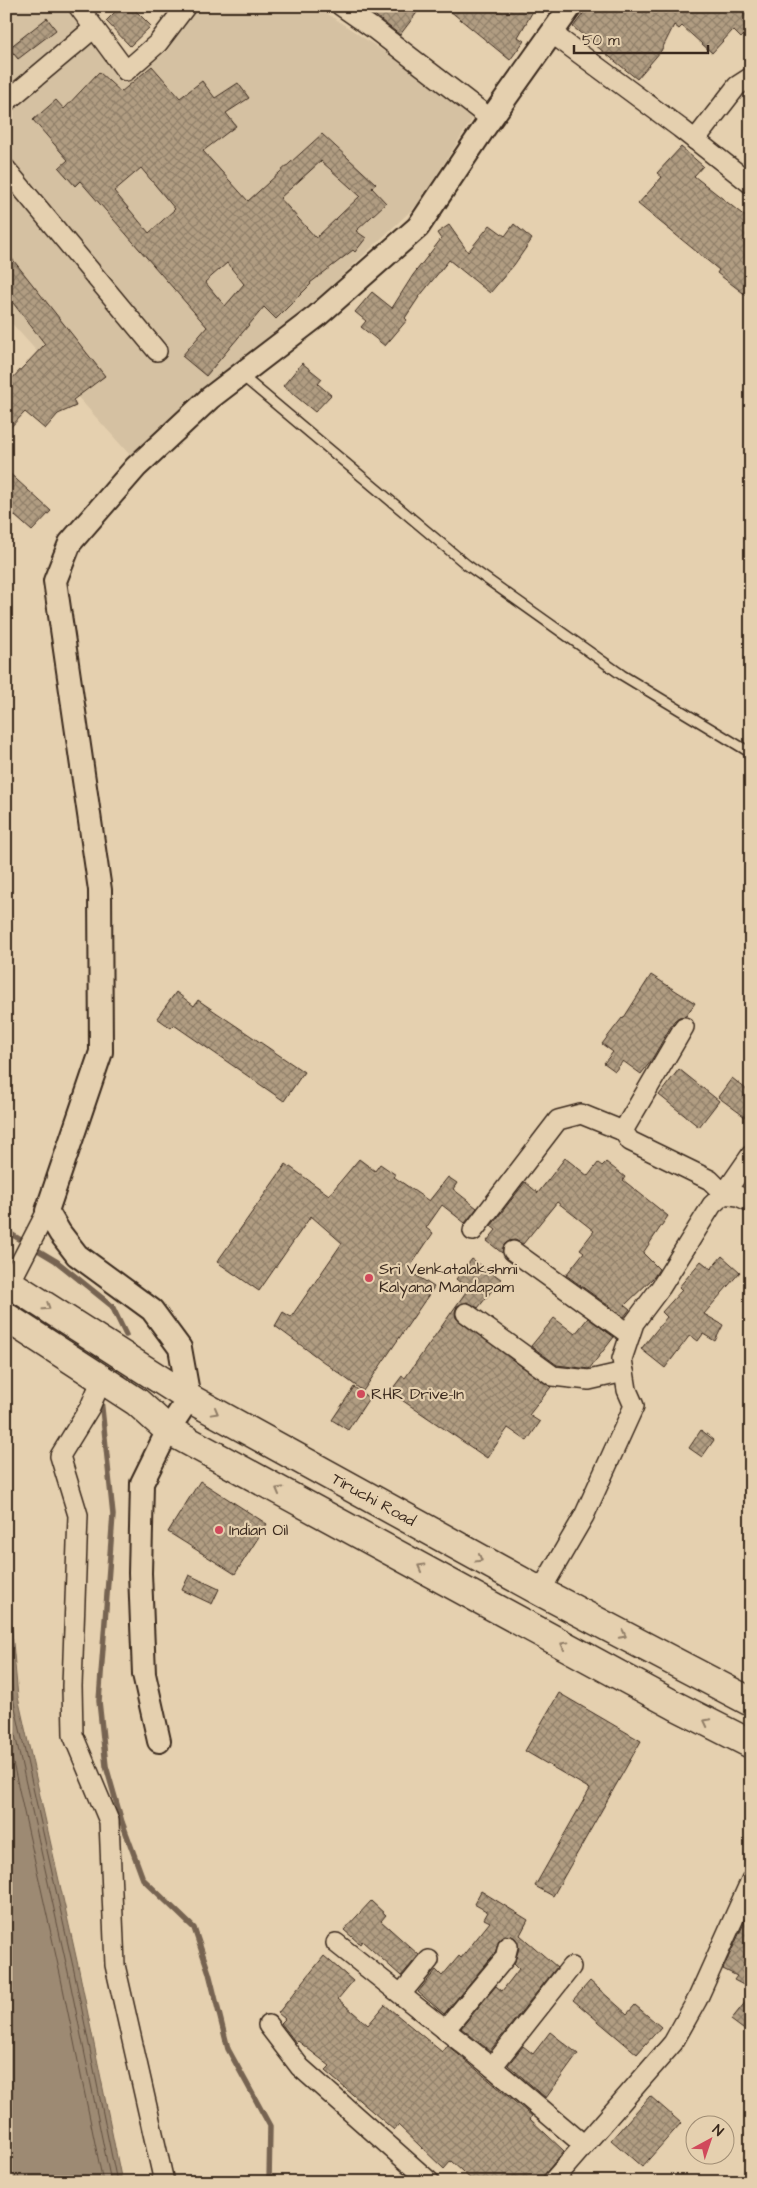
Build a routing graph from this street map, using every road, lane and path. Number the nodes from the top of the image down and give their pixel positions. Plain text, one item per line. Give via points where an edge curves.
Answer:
1 (78, 6) edge
2 (186, 6) edge
3 (341, 6) edge
4 (564, 9) edge
5 (94, 28) junction
6 (553, 34) junction
7 (751, 77) edge
8 (6, 102) edge
9 (491, 119) junction
10 (694, 140) junction
11 (6, 169) edge
12 (751, 184) edge
13 (157, 351) dead end
14 (241, 374) junction
15 (751, 753) edge
16 (684, 1027) dead end
17 (623, 1131) junction
18 (751, 1155) edge
19 (724, 1194) junction
20 (751, 1202) edge
21 (47, 1211) junction
22 (473, 1230) dead end
23 (513, 1251) dead end
24 (8, 1282) edge
25 (466, 1313) dead end
26 (6, 1317) edge
27 (630, 1335) junction
28 (624, 1372) junction
29 (102, 1379) junction
30 (189, 1398) junction
31 (168, 1430) junction
32 (543, 1594) junction
33 (751, 1702) edge
34 (159, 1741) dead end
35 (751, 1744) edge
36 (751, 1880) edge
37 (336, 1943) dead end
38 (508, 1946) dead end
39 (429, 1960) dead end
40 (571, 1967) dead end
41 (401, 1994) junction
42 (268, 2025) dead end
43 (445, 2030) junction
44 (492, 2067) junction
45 (584, 2145) junction
46 (418, 2178) edge
47 (164, 2182) edge
48 (552, 2182) edge

1 - 5 street
2 - 5 street via 158,43 126,71
3 - 9 street
4 - 6 street
5 - 8 street
6 - 9 street
6 - 10 street
7 - 10 street via 737,86
9 - 14 street via 418,228 323,311
10 - 12 street
11 - 13 street
14 - 15 lane via 467,565 622,675
14 - 21 street via 210,398 136,467 70,543 55,581 100,890 101,1052
16 - 17 street
17 - 19 street via 630,1141 710,1180
17 - 22 street via 581,1114 558,1120
18 - 19 street
19 - 20 street
19 - 27 street via 712,1205 634,1323
21 - 24 street
21 - 30 street via 77,1255 152,1310 175,1340 180,1348
23 - 27 street
24 -> 30 highway, Tiruchi Road
25 - 28 street via 553,1376 590,1380
26 - 29 highway
27 - 28 street via 622,1359
28 - 32 street via 634,1406 584,1516 548,1578
29 - 31 highway via 137,1402
29 - 47 street via 90,1407 60,1456 78,1515 73,1735 109,1821 115,1965
30 - 31 street
30 -> 32 highway, Tiruchi Road
31 - 34 street via 142,1483 140,1573 144,1674
35 -> 31 highway
32 -> 33 highway, Tiruchi Road
36 - 45 street via 685,2025
37 - 41 street
38 - 43 street via 505,1958
39 - 41 street
40 - 44 street
41 - 43 street
42 - 46 street via 300,2068
43 - 44 street
44 - 45 street
45 - 48 street

